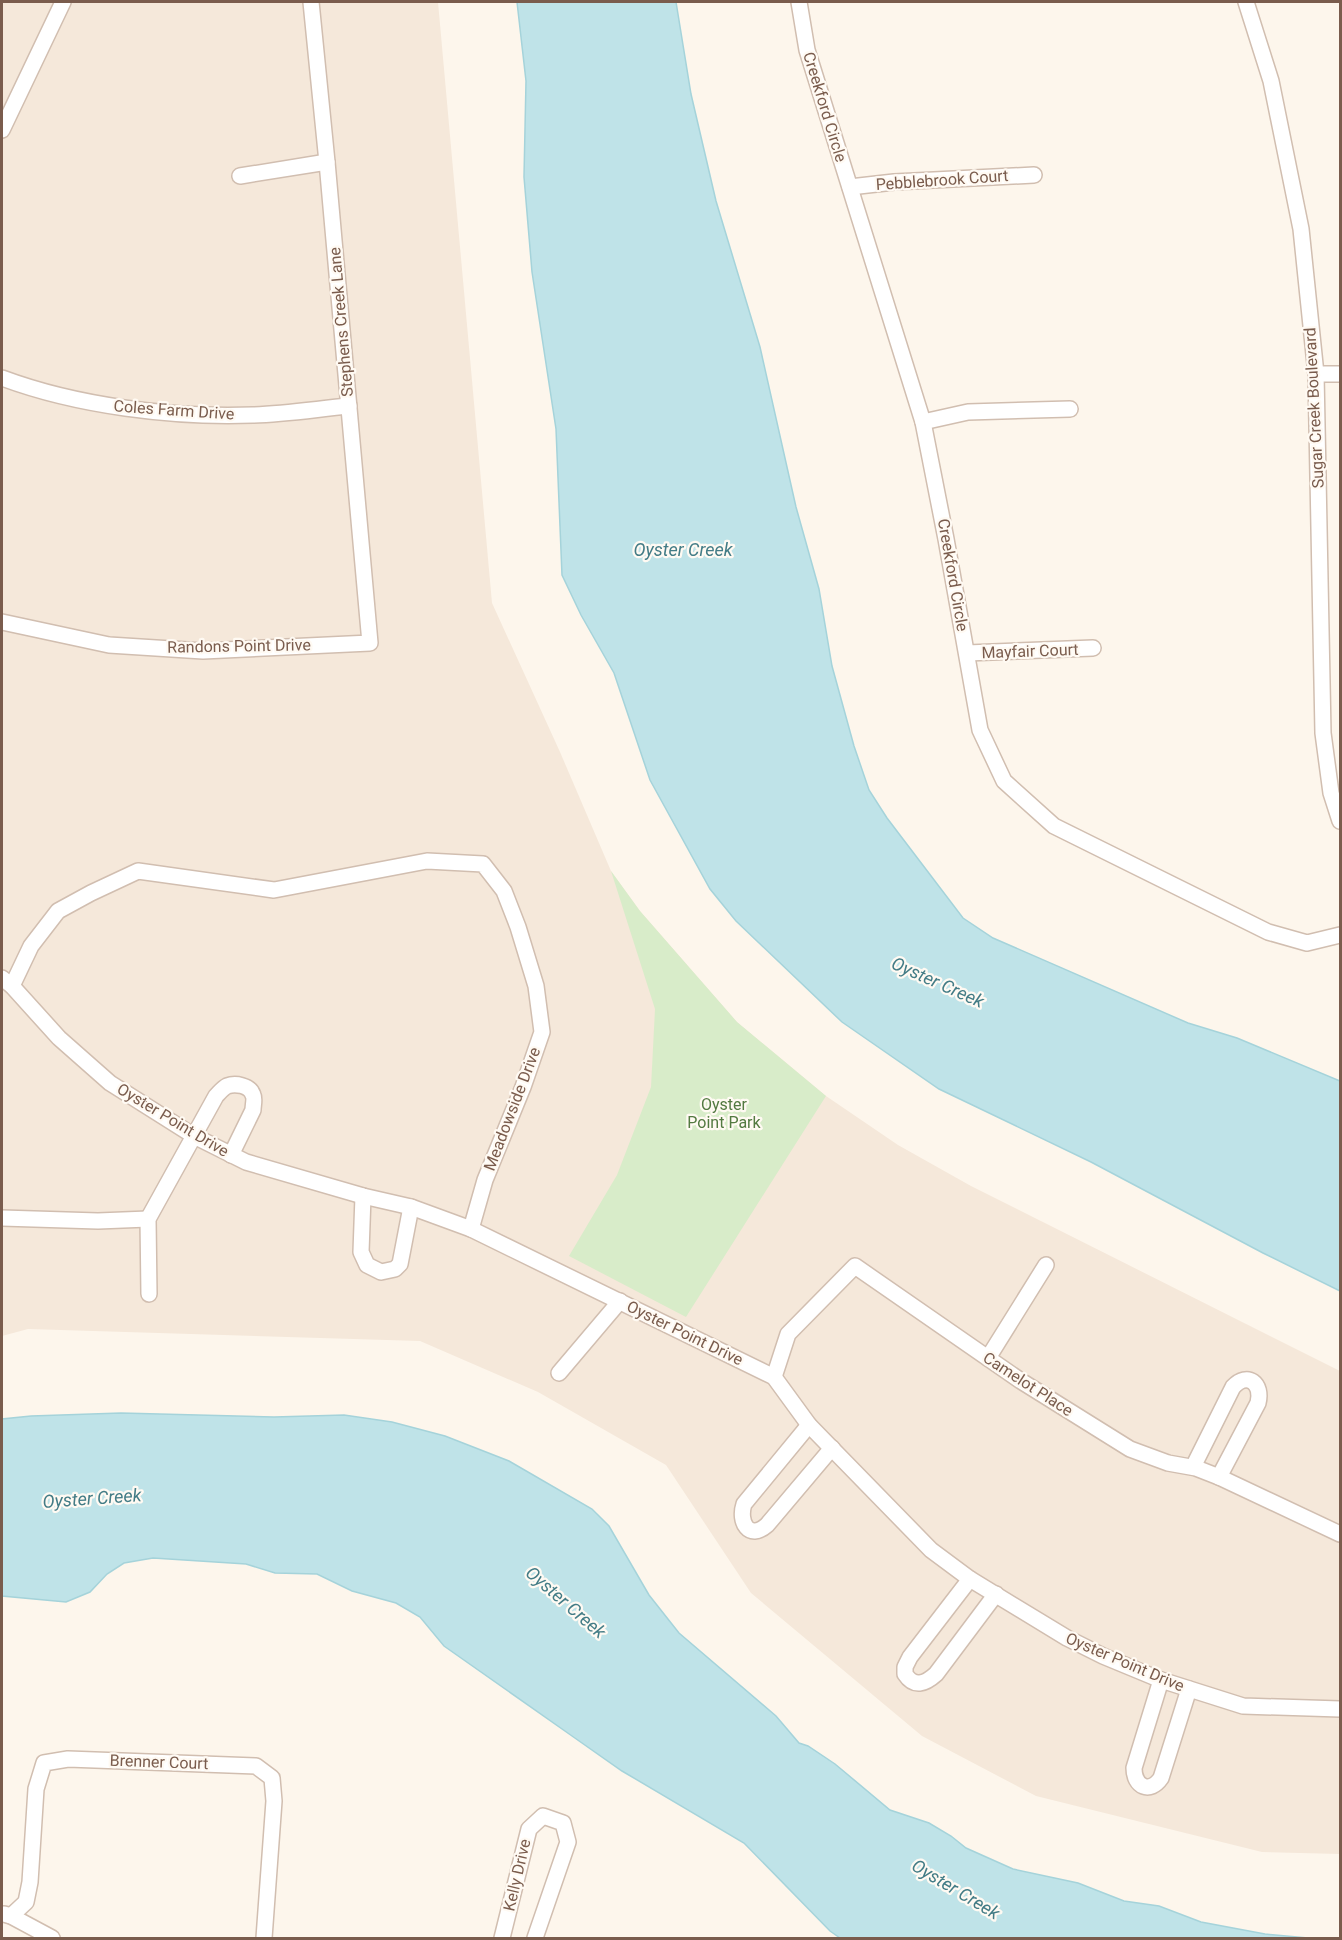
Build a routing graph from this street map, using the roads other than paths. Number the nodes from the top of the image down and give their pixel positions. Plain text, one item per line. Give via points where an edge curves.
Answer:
1 (63, 2) edge
2 (311, 2) edge
3 (799, 2) edge
4 (1246, 2) edge
5 (2, 130) edge
6 (327, 162) junction
7 (1034, 174) dead end
8 (240, 176) dead end
9 (850, 187) junction
10 (1316, 374) junction
11 (1341, 374) edge
12 (2, 378) edge
13 (349, 406) junction
14 (1070, 409) dead end
15 (923, 422) junction
16 (2, 622) edge
17 (370, 643) joint
18 (1093, 648) dead end
19 (967, 653) junction
20 (1341, 820) edge
21 (1341, 935) edge
22 (7, 982) edge
23 (194, 1136) junction
24 (231, 1155) junction
25 (363, 1196) junction
26 (411, 1206) junction
27 (2, 1218) edge
28 (148, 1220) junction
29 (471, 1229) junction
30 (1046, 1265) dead end
31 (149, 1293) dead end
32 (620, 1301) junction
33 (988, 1358) junction
34 (559, 1373) dead end
35 (774, 1377) junction
36 (809, 1425) junction
37 (832, 1448) junction
38 (1193, 1467) junction
39 (1219, 1477) junction
40 (1341, 1534) edge
41 (970, 1579) junction
42 (996, 1594) junction
43 (1161, 1680) junction
44 (1189, 1689) junction
45 (1341, 1709) edge
46 (6, 1915) edge
47 (52, 1938) edge
48 (264, 1938) edge
49 (502, 1938) edge
50 (535, 1938) edge

1 - 5 street
2 - 6 street, Stephens Creek Lane
3 - 9 street, Creekford Circle via 807,50
4 - 10 street, Sugar Creek Boulevard via 1270,81 1302,229
6 - 8 street
6 - 13 street, Stephens Creek Lane
7 - 9 street, Pebblebrook Court
9 - 15 street, Creekford Circle
10 - 11 street
10 - 20 street, Sugar Creek Boulevard via 1323,733 1331,793
12 - 13 street, Coles Farm Drive via 92,403 178,413 253,415
13 - 17 street, Stephens Creek Lane
14 - 15 street via 968,412
15 - 19 street, Creekford Circle
16 - 17 street, Randons Point Drive via 109,645 203,651
18 - 19 street, Mayfair Court
19 - 21 street, Creekford Circle via 980,730 1004,781 1054,826 1268,932 1307,943
22 - 23 street, Oyster Point Drive via 59,1038 111,1083
22 - 29 street, Meadowside Drive via 58,911 138,872 274,890 427,861 483,864 504,891 518,927 536,986 542,1032 485,1180
23 - 24 street, Oyster Point Drive
23 - 24 street via 224,1087 238,1084 249,1088 254,1095 253,1110
23 - 28 street
24 - 25 street, Oyster Point Drive
25 - 26 street, Oyster Point Drive
25 - 26 street via 361,1252 367,1265 381,1272 400,1264
26 - 29 street, Oyster Point Drive
27 - 28 street
28 - 31 street
29 - 32 street, Oyster Point Drive
30 - 33 street
32 - 34 street
32 - 35 street, Oyster Point Drive
33 - 35 street, Camelot Place via 855,1266 788,1334
33 - 38 street, Camelot Place via 1130,1449 1168,1463
35 - 36 street, Oyster Point Drive
36 - 37 street, Oyster Point Drive
36 - 37 street via 744,1504 742,1519 748,1529 754,1532 767,1525
37 - 41 street, Oyster Point Drive via 931,1550
38 - 39 street, Camelot Place
38 - 39 street via 1233,1388 1246,1379 1254,1382 1259,1387 1258,1403
39 - 40 street, Camelot Place
41 - 42 street, Oyster Point Drive
41 - 42 street via 910,1657 904,1674 908,1680 921,1684 936,1674
42 - 43 street, Oyster Point Drive via 1067,1638
43 - 44 street, Oyster Point Drive
43 - 44 street via 1134,1768 1137,1783 1142,1786 1151,1786 1161,1778
44 - 45 street, Oyster Point Drive via 1243,1706
46 - 47 street
46 - 48 street, Brenner Court via 26,1902 36,1789 44,1763 68,1759 256,1766 272,1778 274,1802
49 - 50 street, Kelly Drive via 529,1829 543,1816 563,1823 568,1842

